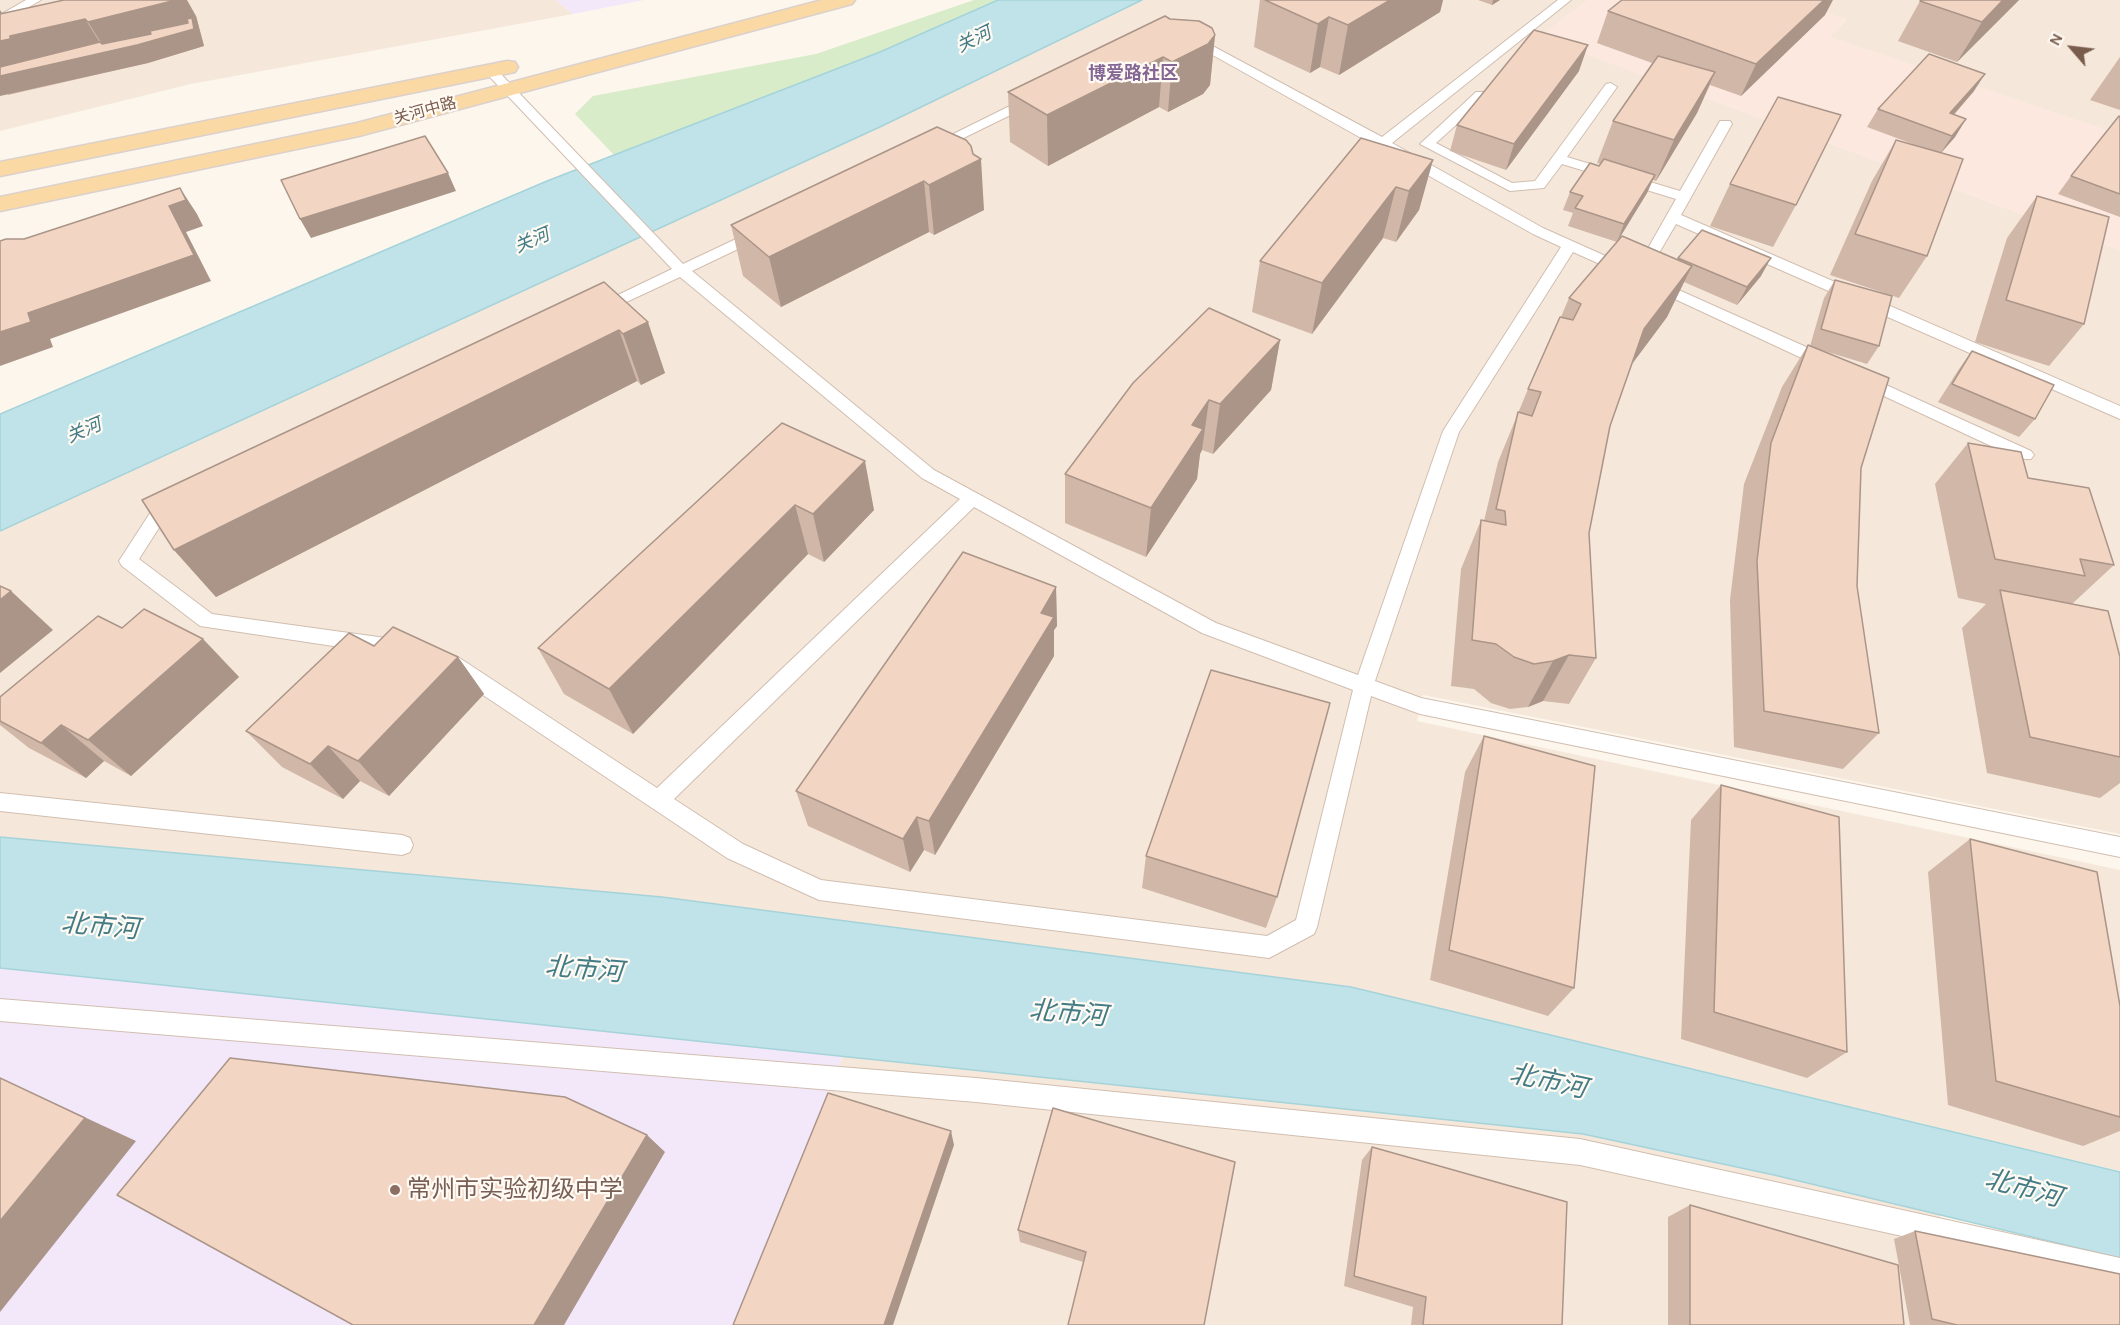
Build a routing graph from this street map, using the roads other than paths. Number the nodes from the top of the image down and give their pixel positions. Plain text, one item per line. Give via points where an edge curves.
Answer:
1 (35, 0) edge
2 (768, 0) edge
3 (845, 0) edge
4 (1565, 0) edge
5 (0, 20) edge
6 (688, 20) dead end
7 (1173, 30) edge
8 (529, 61) dead end
9 (491, 71) junction
10 (1611, 87) dead end
11 (507, 88) junction
12 (1045, 93) edge
13 (1481, 95) edge
14 (1725, 124) dead end
15 (1383, 143) junction
16 (917, 156) edge
17 (1560, 159) junction
18 (0, 169) edge
19 (1684, 197) junction
20 (0, 204) edge
21 (1672, 217) junction
22 (767, 229) edge
23 (1570, 245) junction
24 (1654, 250) edge
25 (682, 271) junction
26 (586, 316) edge
27 (2120, 413) edge
28 (2025, 455) dead end
29 (972, 498) junction
30 (190, 500) edge
31 (415, 651) edge
32 (438, 654) edge
33 (1364, 685) junction
34 (659, 800) junction
35 (0, 802) edge
36 (402, 845) dead end
37 (2120, 847) edge
38 (0, 1010) edge
39 (2120, 1271) edge

1 - 5 lane
2 - 6 main road
3 - 11 main road, 关河中路
4 - 15 lane
7 - 15 lane
8 - 9 main road, 关河中路
9 - 11 lane
9 - 18 main road, 关河中路
10 - 17 lane
11 - 20 main road, 关河中路 via 359,129
11 - 25 lane
12 - 16 lane
13 - 17 lane via 1427,144 1510,187 1539,185
14 - 19 lane
15 - 23 lane via 1538,231
17 - 19 lane
19 - 21 lane
21 - 24 lane
21 - 27 lane
22 - 25 lane
23 - 28 lane
23 - 33 lane via 1451,431
25 - 26 lane
25 - 29 lane via 928,474
29 - 33 lane via 1209,628
29 - 34 lane
30 - 31 lane via 159,515 128,561 207,621
32 - 34 lane
33 - 34 lane via 1306,927 1269,947 819,890 735,851
33 - 37 lane via 1420,706
35 - 36 lane
38 - 39 lane via 976,1090 1580,1152

